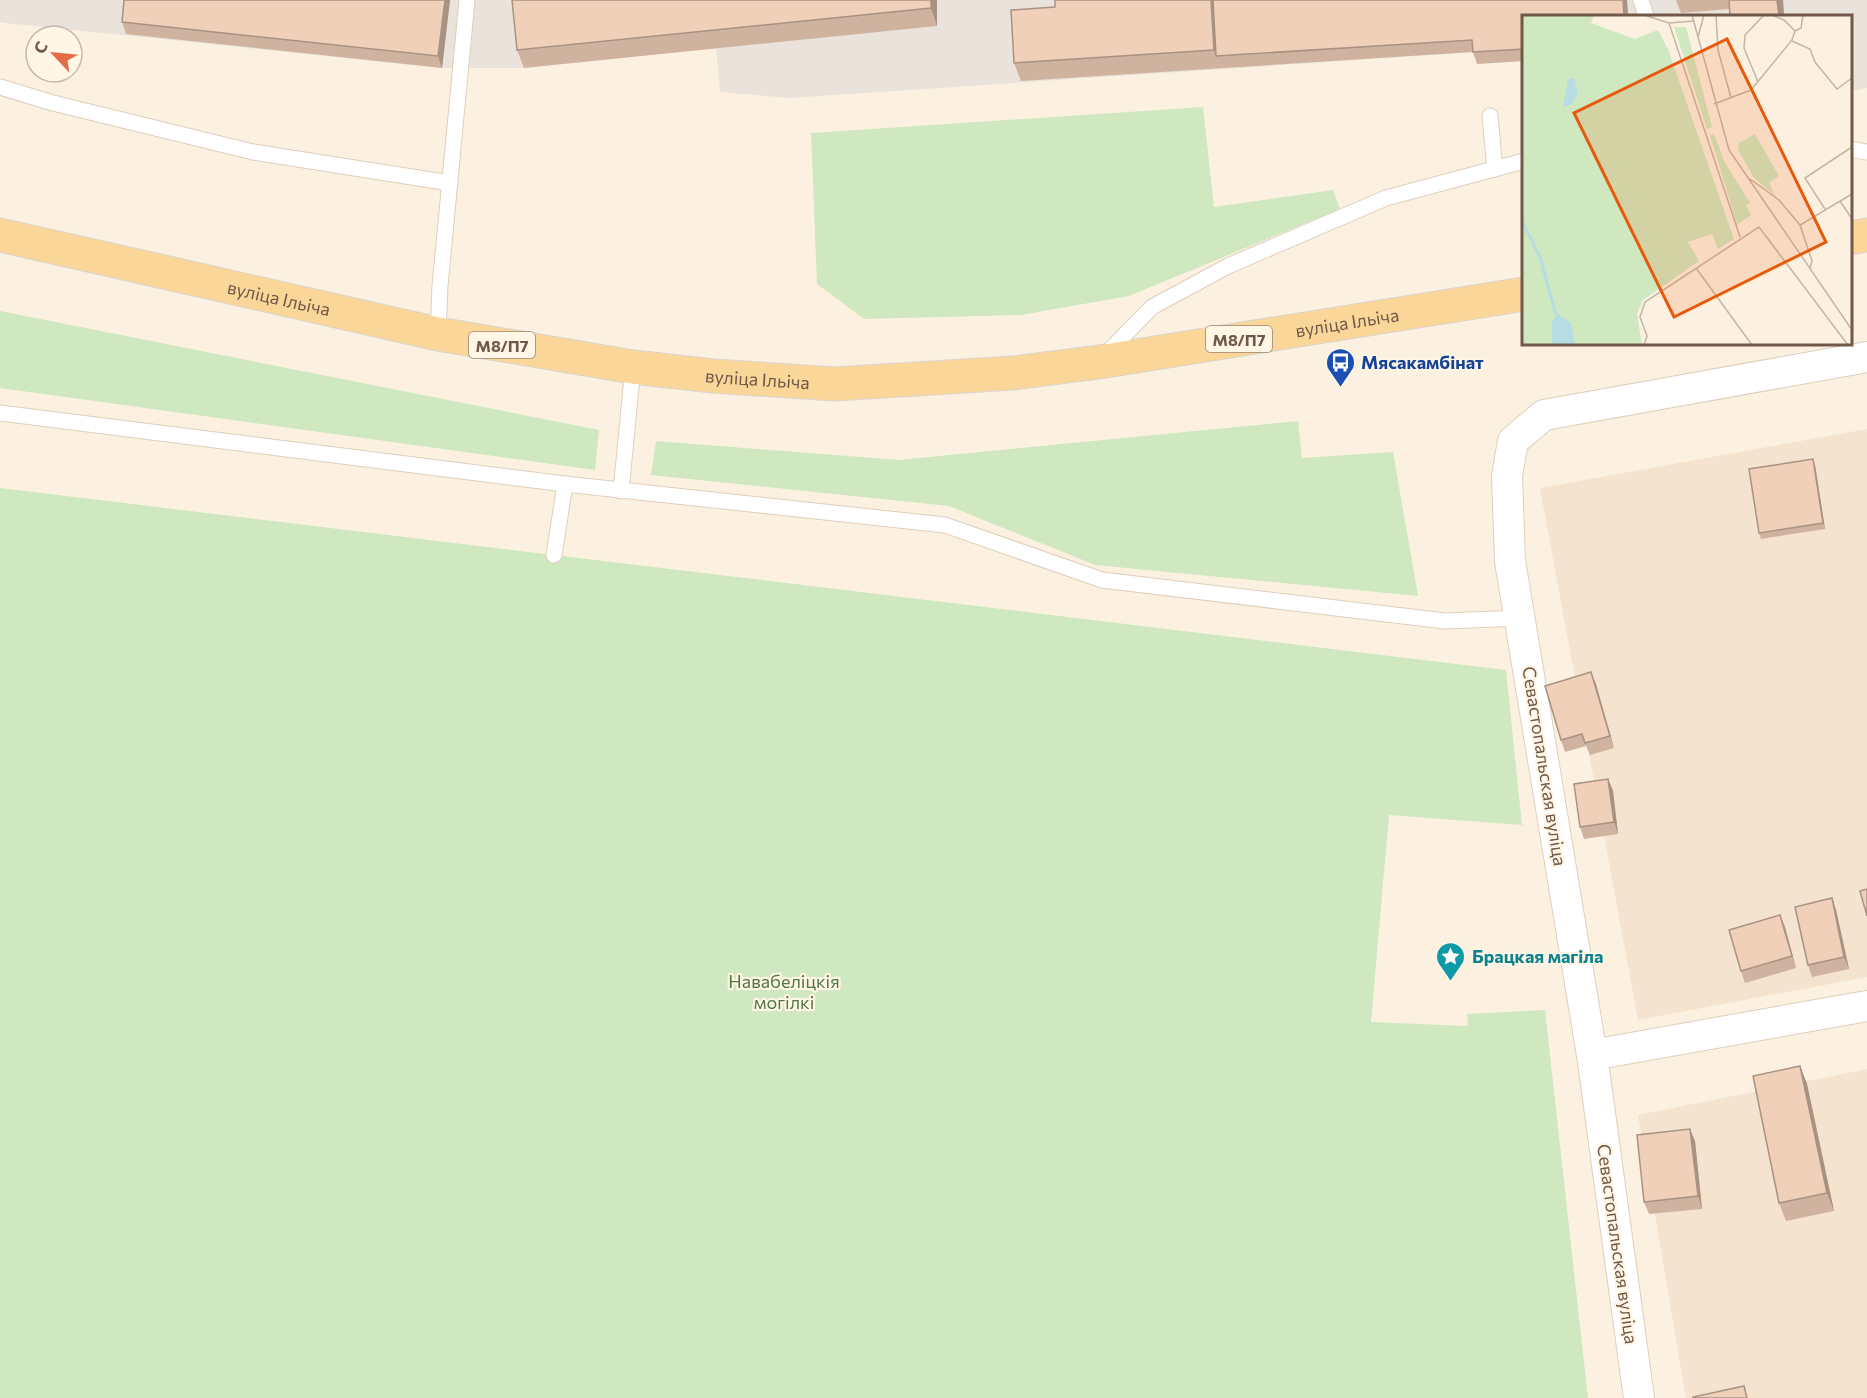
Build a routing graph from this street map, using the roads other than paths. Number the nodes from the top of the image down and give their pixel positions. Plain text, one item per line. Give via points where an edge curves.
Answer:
1 (467, 0) edge
2 (1641, 0) edge
3 (1646, 15) edge
4 (0, 87) edge
5 (1490, 116) dead end
6 (1852, 148) edge
7 (1867, 152) edge
8 (1522, 162) edge
9 (1495, 169) junction
10 (450, 183) junction
11 (0, 234) edge
12 (1867, 235) edge
13 (1852, 238) edge
14 (1522, 294) edge
15 (438, 334) junction
16 (1867, 357) edge
17 (1099, 362) junction
18 (633, 367) junction
19 (0, 413) edge
20 (565, 484) junction
21 (621, 491) junction
22 (554, 555) dead end
23 (1521, 618) junction
24 (1867, 1006) edge
25 (1592, 1055) junction
26 (1639, 1398) edge

1 - 10 lane
2 - 3 lane
4 - 10 lane via 253,152
5 - 9 lane
6 - 7 lane
8 - 9 lane
9 - 17 lane via 1386,198 1228,266 1152,307
10 - 15 lane
11 - 15 main road, вуліца Ільіча / М8/П7
12 - 13 main road
14 - 17 main road, вуліца Ільіча / М8/П7
15 - 18 main road, вуліца Ільіча / М8/П7
16 - 23 street, Севастопальская вуліца via 1544,415 1513,441 1507,476 1510,561
17 - 18 main road, вуліца Ільіча / М8/П7 via 1013,373 836,384
18 - 21 lane
19 - 20 lane
20 - 21 lane
20 - 22 lane
21 - 23 lane via 945,525 1102,580 1445,621
23 - 25 street, Севастопальская вуліца
24 - 25 street
25 - 26 street, Севастопальская вуліца

